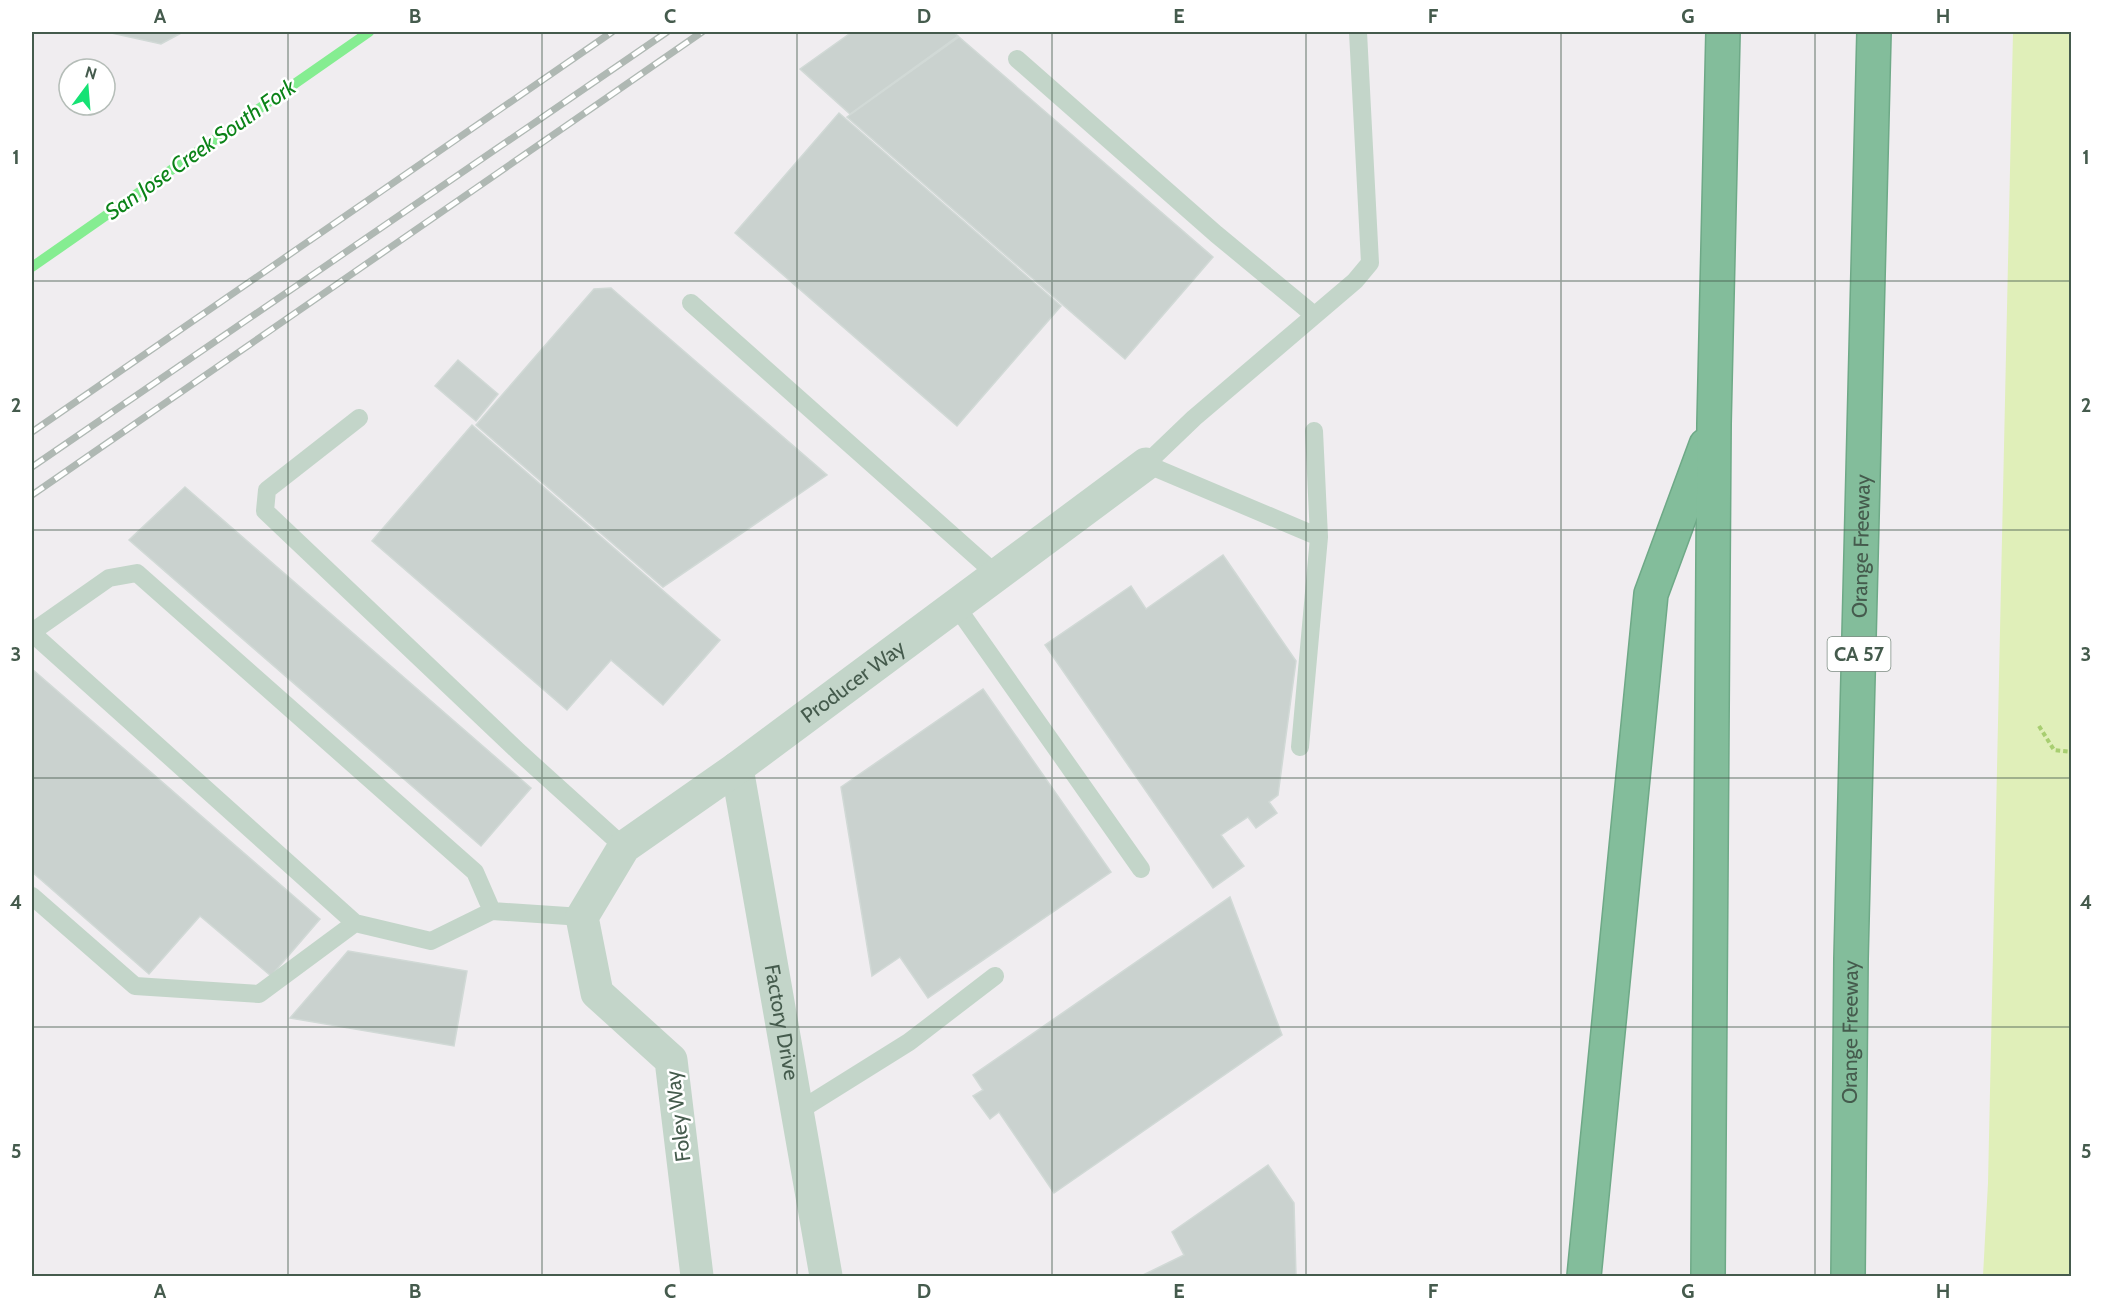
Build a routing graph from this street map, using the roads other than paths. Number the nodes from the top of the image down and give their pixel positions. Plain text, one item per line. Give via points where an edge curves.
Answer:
1 (1358, 32) edge
2 (1723, 32) edge
3 (1874, 32) edge
4 (1017, 59) dead end
5 (691, 303) dead end
6 (1314, 315) junction
7 (358, 418) dead end
8 (1714, 424) junction
9 (1314, 431) dead end
10 (1146, 464) junction
11 (1319, 537) junction
12 (998, 575) junction
13 (956, 606) junction
14 (32, 633) edge
15 (1300, 747) dead end
16 (737, 768) junction
17 (624, 847) junction
18 (1141, 869) dead end
19 (32, 896) edge
20 (492, 911) junction
21 (582, 917) junction
22 (355, 923) junction
23 (994, 976) dead end
24 (797, 1113) junction
25 (697, 1276) edge
26 (826, 1276) edge
27 (1584, 1276) edge
28 (1708, 1276) edge
29 (1848, 1276) edge

1 - 6 lane via 1370,263
2 - 8 highway
3 - 29 highway, Orange Freeway / CA 57 via 1851,959
4 - 6 lane
5 - 12 lane
6 - 10 lane
7 - 17 lane via 267,490 265,511
8 - 27 highway via 1651,594
8 - 28 highway
9 - 11 lane
10 - 11 lane
10 - 12 street, Producer Way
11 - 15 lane
12 - 13 street, Producer Way
13 - 16 street, Producer Way
13 - 18 lane
14 - 20 lane via 109,578 137,573 476,872
14 - 22 lane
16 - 17 street, Producer Way
16 - 24 street, Factory Drive
17 - 21 street, Producer Way
19 - 22 lane via 135,986 260,994
20 - 21 lane
20 - 22 lane via 431,940
21 - 25 street, Foley Way via 597,993 671,1060
23 - 24 lane via 909,1042
24 - 26 street, Factory Drive

